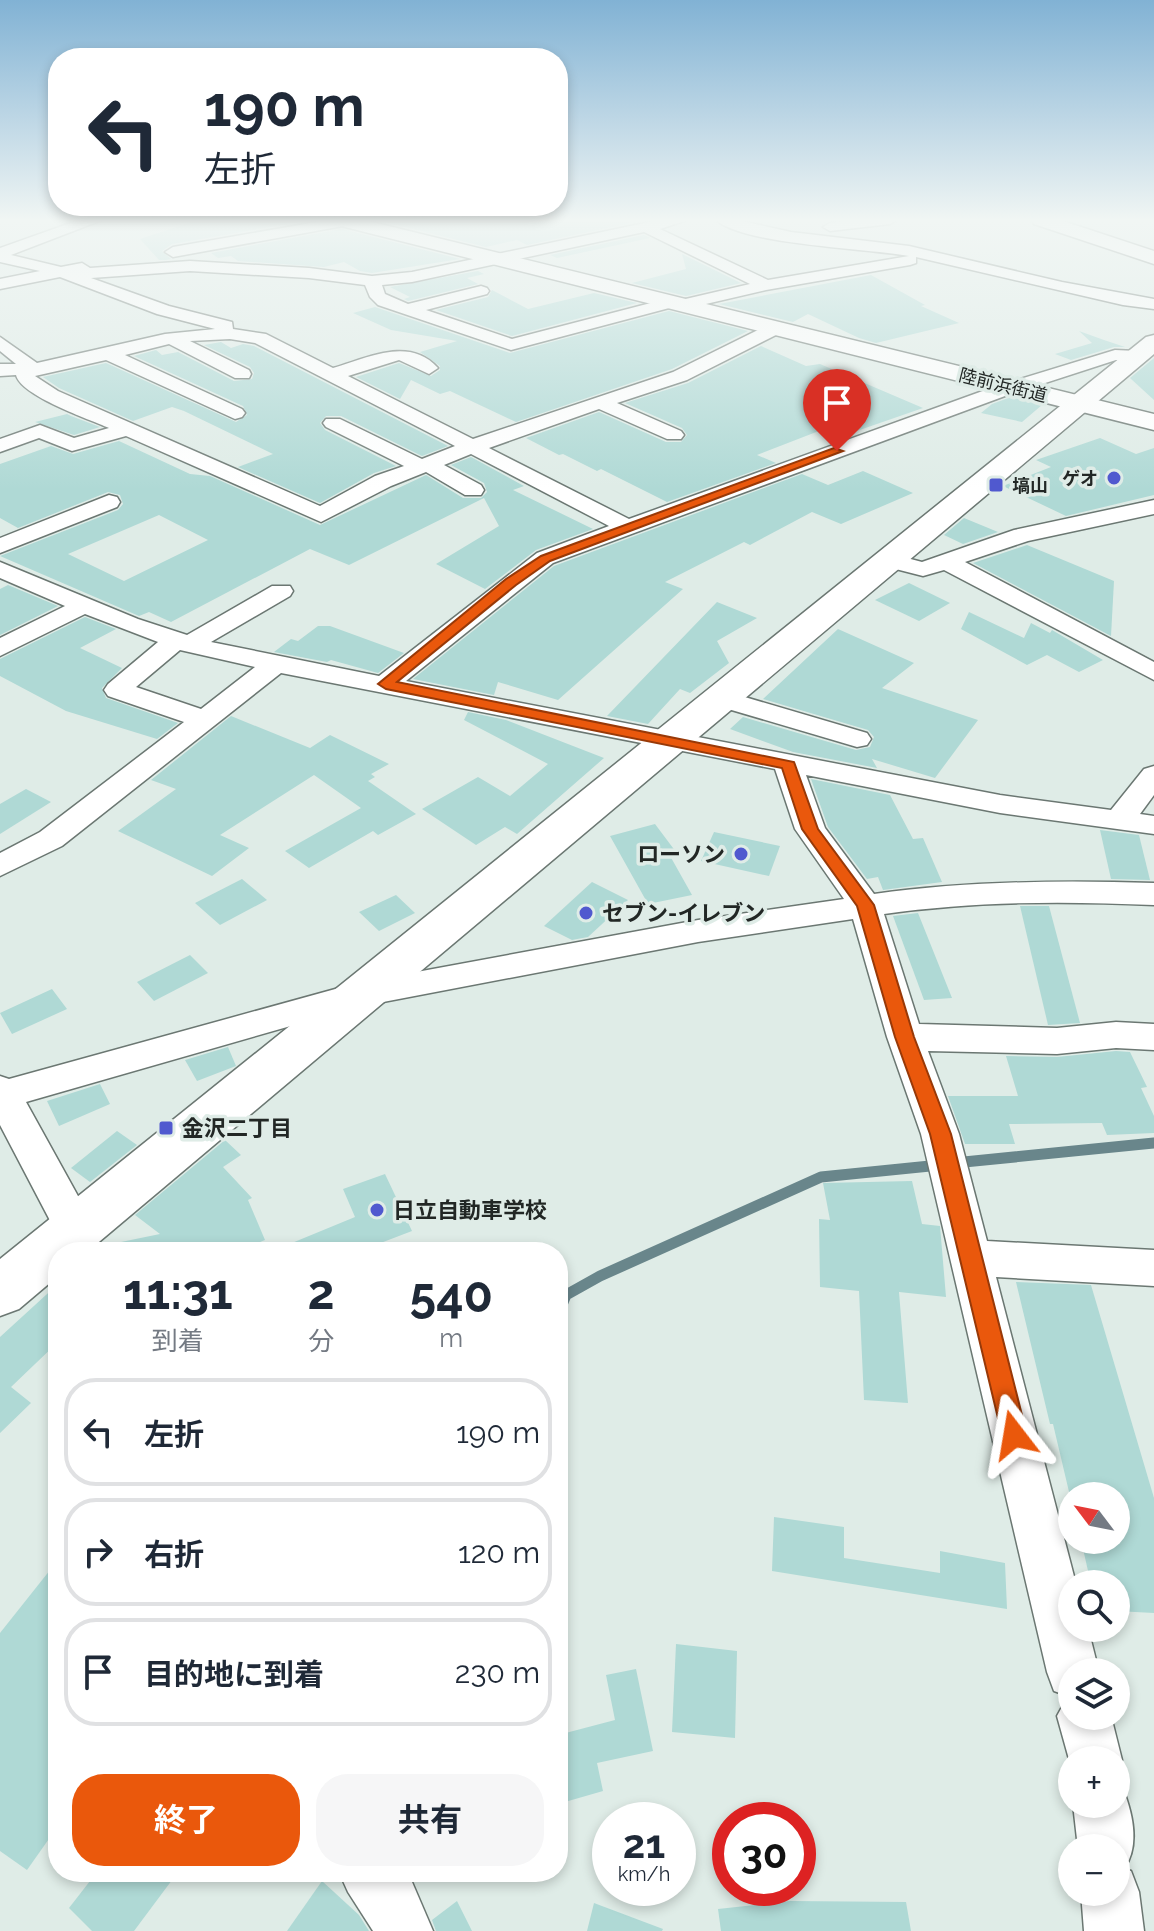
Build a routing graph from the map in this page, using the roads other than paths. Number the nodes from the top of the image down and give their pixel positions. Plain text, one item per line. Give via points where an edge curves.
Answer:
1 (163, 310) edge
2 (411, 310) edge
3 (650, 310) edge
4 (701, 310) edge
5 (532, 320) dead end
6 (776, 328) junction
7 (558, 333) junction
8 (245, 334) junction
9 (174, 340) junction
10 (0, 342) edge
11 (1148, 349) edge
12 (109, 354) junction
13 (429, 368) dead end
14 (0, 370) edge
15 (30, 371) junction
16 (242, 374) dead end
17 (331, 375) junction
18 (1013, 387) junction
19 (601, 403) junction
20 (1082, 404) junction
21 (235, 413) dead end
22 (1154, 422) edge
23 (333, 423) dead end
24 (129, 429) junction
25 (674, 435) dead end
26 (0, 446) edge
27 (474, 446) junction
28 (424, 465) junction
29 (473, 490) dead end
30 (109, 502) dead end
31 (1154, 507) edge
32 (626, 526) junction
33 (0, 546) edge
34 (888, 560) junction
35 (947, 562) junction
36 (0, 569) edge
37 (281, 591) dead end
38 (83, 606) junction
39 (183, 642) junction
40 (0, 648) edge
41 (276, 664) junction
42 (1154, 672) edge
43 (386, 684) junction
44 (721, 698) junction
45 (206, 720) junction
46 (857, 739) dead end
47 (669, 740) junction
48 (788, 765) junction
49 (1154, 775) edge
50 (1119, 820) junction
51 (1154, 825) edge
52 (0, 866) edge
53 (1154, 894) edge
54 (865, 905) junction
55 (357, 995) junction
56 (905, 1037) junction
57 (1154, 1037) edge
58 (1, 1093) edge
59 (78, 1240) edge
60 (970, 1258) junction
61 (48, 1260) edge
62 (1154, 1268) edge
63 (0, 1292) edge
64 (1070, 1658) edge
65 (375, 1882) edge
66 (1111, 1906) edge
67 (403, 1931) edge
68 (1114, 1931) edge

1 - 8 street
2 - 7 street via 511,345
3 - 7 street
4 - 6 main road, 陸前浜街道
5 - 7 street
6 - 18 main road, 陸前浜街道
6 - 19 street via 680,376
8 - 9 street via 219,332
8 - 17 street
9 - 12 street
9 - 16 street
10 - 15 street
11 - 18 street
11 - 20 main road
12 - 15 street
12 - 21 street
13 - 17 street via 400,354
14 - 15 street
15 - 24 street via 27,381
17 - 27 street
18 - 20 main road, 陸前浜街道
18 - 32 street
19 - 25 street
19 - 27 street
20 - 22 main road, 陸前浜街道
20 - 34 main road
23 - 28 street
24 - 26 street via 72,445 40,431
24 - 28 street via 321,515
27 - 28 street
27 - 32 street
28 - 29 street
30 - 33 street
31 - 35 street via 1022,535
32 - 43 street via 545,558
34 - 35 street via 923,569
34 - 44 main road
35 - 42 street
36 - 38 street
37 - 39 street
38 - 39 street
38 - 40 street
39 - 41 street
39 - 45 street via 117,690
41 - 43 street
41 - 45 street
43 - 47 street
44 - 46 street
44 - 47 main road
45 - 52 street via 51,839
47 - 48 street
47 - 55 main road
48 - 50 street
48 - 54 street via 810,829
49 - 50 street
50 - 51 street
53 - 54 street via 952,895
54 - 55 street
54 - 56 street
55 - 58 street
55 - 59 main road
56 - 57 street
56 - 60 street via 940,1134
58 - 59 street
60 - 62 street
60 - 64 street
61 - 63 main road
65 - 67 street
66 - 68 street

